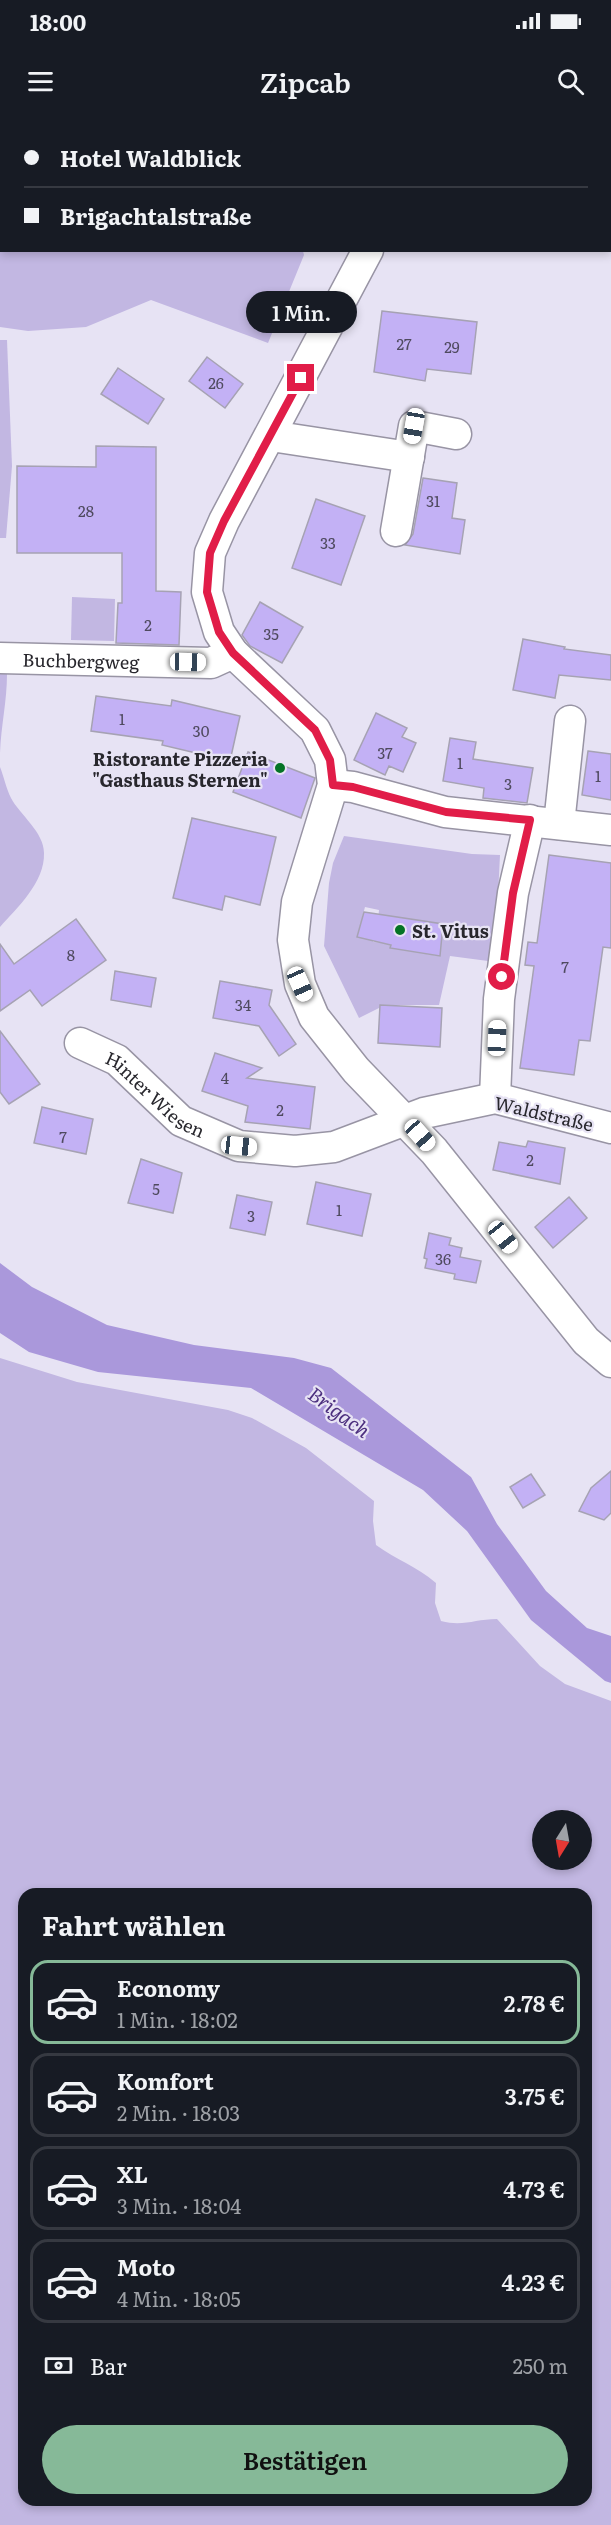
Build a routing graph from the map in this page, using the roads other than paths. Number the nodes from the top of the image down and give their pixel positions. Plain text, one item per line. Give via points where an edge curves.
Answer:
1 (367, 252) edge
2 (456, 434) dead end
3 (271, 436) junction
4 (409, 457) junction
5 (396, 531) dead end
6 (233, 653) junction
7 (0, 658) edge
8 (570, 721) dead end
9 (333, 785) junction
10 (530, 820) junction
11 (559, 824) junction
12 (611, 830) edge
13 (80, 1043) dead end
14 (495, 1098) junction
15 (406, 1120) junction
16 (611, 1128) edge
17 (611, 1362) edge

1 - 3 street
2 - 4 street via 414,426
3 - 4 street
3 - 6 street via 210,553 207,592 219,632
4 - 5 street
6 - 7 street, Buchbergweg via 211,663
6 - 9 street via 315,730 330,760
8 - 11 street
9 - 10 street via 446,812
9 - 15 street via 297,902 293,940 300,984 314,1017 356,1070
10 - 11 street
10 - 14 street via 513,893 499,999
11 - 12 street
13 - 15 street, Hinter Wiesen via 117,1060 181,1121 239,1146 295,1151 334,1147
14 - 15 street, Waldstraße
14 - 16 street, Waldstraße
15 - 17 street via 586,1341

